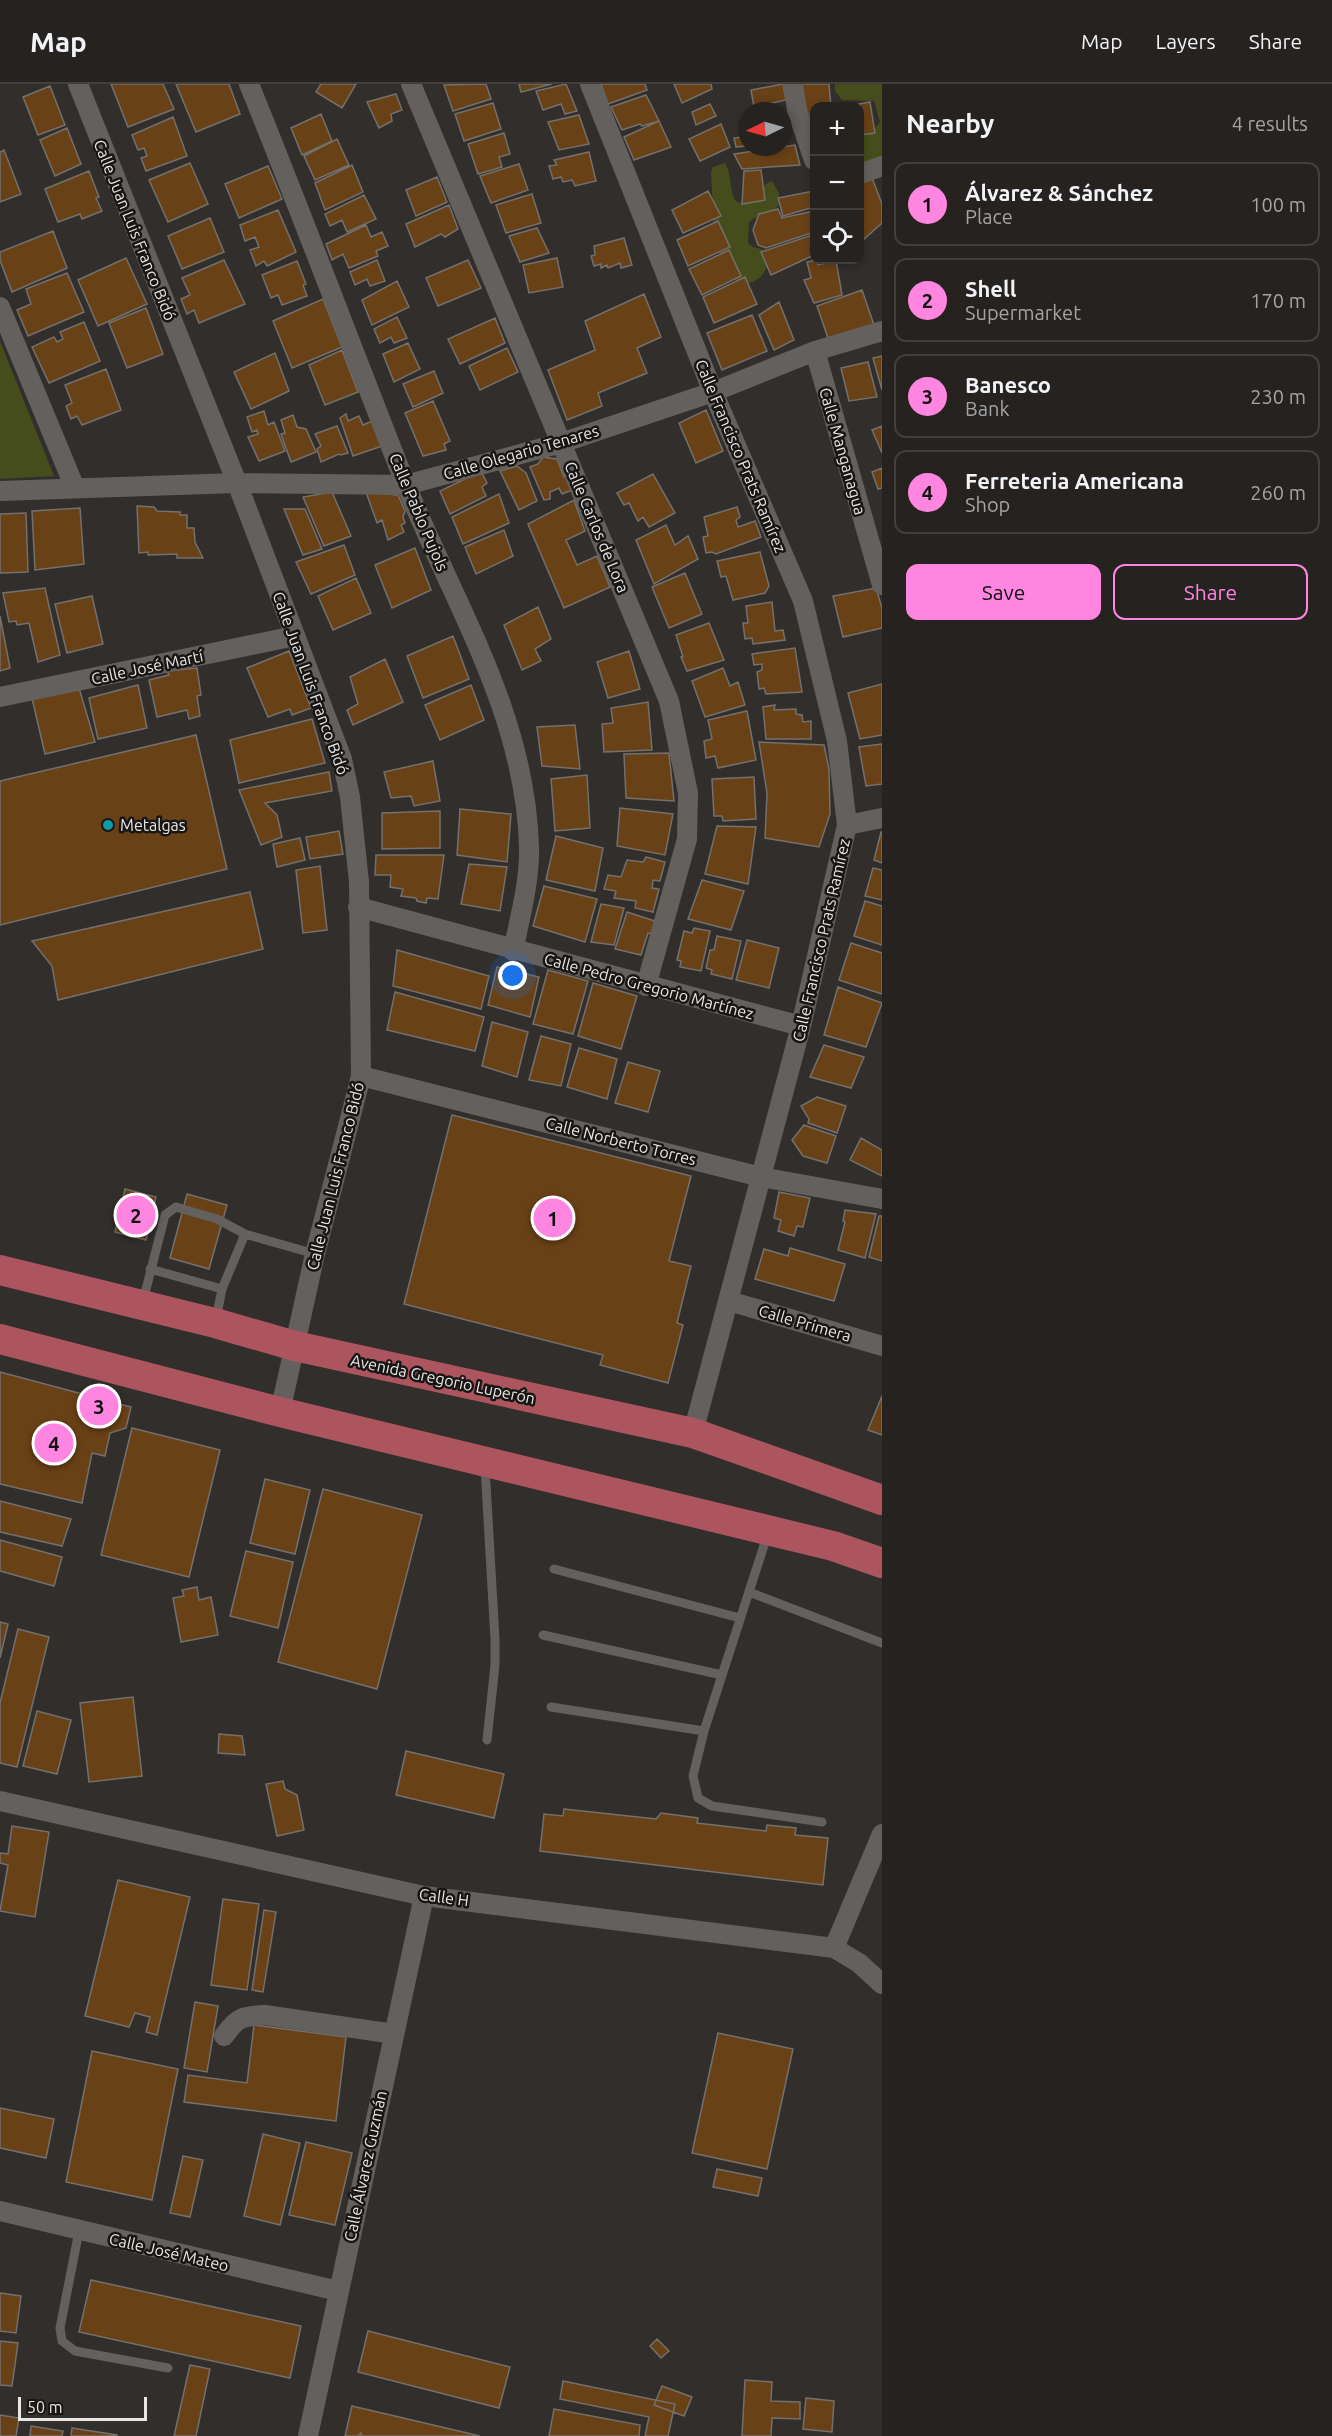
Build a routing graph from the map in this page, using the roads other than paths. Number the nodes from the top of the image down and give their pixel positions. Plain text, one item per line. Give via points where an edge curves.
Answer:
1 (78, 84) edge
2 (249, 84) edge
3 (411, 84) edge
4 (590, 84) edge
5 (793, 84) edge
6 (813, 156) edge
7 (882, 166) edge
8 (864, 173) edge
9 (0, 307) edge
10 (882, 331) edge
11 (814, 351) junction
12 (713, 392) junction
13 (561, 443) junction
14 (237, 483) junction
15 (406, 485) junction
16 (75, 488) junction
17 (0, 491) edge
18 (882, 585) edge
19 (295, 636) junction
20 (0, 697) edge
21 (882, 818) edge
22 (848, 825) junction
23 (358, 908) junction
24 (513, 951) junction
25 (646, 986) junction
26 (801, 1026) junction
27 (361, 1076) junction
28 (761, 1177) junction
29 (882, 1199) edge
30 (245, 1234) junction
31 (315, 1254) junction
32 (150, 1269) junction
33 (0, 1270) edge
34 (222, 1289) junction
35 (729, 1301) junction
36 (142, 1306) junction
37 (215, 1323) junction
38 (0, 1339) edge
39 (296, 1346) junction
40 (882, 1346) edge
41 (280, 1412) junction
42 (693, 1433) junction
43 (485, 1461) junction
44 (882, 1500) edge
45 (769, 1530) junction
46 (882, 1563) edge
47 (554, 1569) dead end
48 (749, 1592) junction
49 (740, 1618) junction
50 (543, 1635) dead end
51 (882, 1643) edge
52 (723, 1675) junction
53 (551, 1707) dead end
54 (704, 1731) junction
55 (487, 1740) dead end
56 (0, 1801) edge
57 (822, 1822) dead end
58 (882, 1834) edge
59 (424, 1896) junction
60 (834, 1948) junction
61 (882, 1984) edge
62 (394, 2034) junction
63 (224, 2036) dead end
64 (0, 2211) edge
65 (79, 2231) junction
66 (338, 2291) junction
67 (168, 2368) dead end
68 (308, 2436) edge

1 - 14 street, Calle Juan Luis Franco Bidó
2 - 15 street, Calle Pablo Pujols
3 - 13 street, Calle Carlos de Lora
4 - 12 street, Calle Francisco Prats Ramírez
5 - 6 street
7 - 8 street
9 - 16 street
10 - 11 street, Calle Olegario Tenares
11 - 12 street, Calle Olegario Tenares
11 - 18 street, Calle Manganagua
12 - 13 street, Calle Olegario Tenares
12 - 22 street, Calle Francisco Prats Ramírez via 803,601 837,741
13 - 15 street, Calle Olegario Tenares
13 - 25 street, Calle Carlos de Lora via 669,701 688,793 687,839
14 - 15 street, Calle Olegario Tenares
14 - 16 street, Calle Olegario Tenares
14 - 19 street, Calle Juan Luis Franco Bidó
15 - 24 street, Calle Pablo Pujols via 490,671 519,764 529,847
16 - 17 street, Calle Olegario Tenares
19 - 20 street, Calle José Martí
19 - 23 street, Calle Juan Luis Franco Bidó via 342,759 354,831
21 - 22 street
22 - 26 street, Calle Francisco Prats Ramírez
23 - 24 street, Calle Pedro Gregorio Martínez
23 - 27 street, Calle Juan Luis Franco Bidó
24 - 25 street, Calle Pedro Gregorio Martínez
25 - 26 street, Calle Pedro Gregorio Martínez
26 - 28 street, Calle Francisco Prats Ramírez
27 - 28 street, Calle Norberto Torres
27 - 31 street, Calle Juan Luis Franco Bidó
28 - 29 street, Calle Norberto Torres
28 - 35 street, Calle Francisco Prats Ramírez
30 - 31 lane
30 - 32 lane via 217,1219 176,1207 165,1215
30 - 34 lane
31 - 39 street, Calle Juan Luis Franco Bidó
32 - 34 lane
32 - 36 lane
33 - 36 main road, Avenida Gregorio Luperón
34 - 37 lane
35 - 40 street, Calle Primera
35 - 42 street, Calle Francisco Prats Ramírez
36 - 37 main road, Avenida Gregorio Luperón
37 - 39 main road, Avenida Gregorio Luperón
38 - 41 main road
39 - 41 street, Calle Juan Luis Franco Bidó
39 - 42 main road, Avenida Gregorio Luperón
41 - 43 main road
42 - 44 main road, Avenida Gregorio Luperón
43 - 45 main road
43 - 55 lane via 495,1639
45 - 46 main road
45 - 48 lane
47 - 49 lane
48 - 49 lane
48 - 51 lane
49 - 52 lane
50 - 52 lane
52 - 54 lane
53 - 54 lane
54 - 57 lane via 693,1776 698,1798 712,1806
56 - 59 street, Calle H
58 - 60 street
59 - 60 street, Calle H
59 - 62 street, Calle Álvarez Guzmán
60 - 61 street, Calle H
62 - 63 street via 265,2015 234,2021
62 - 66 street, Calle Álvarez Guzmán
64 - 65 street, Calle José Mateo
65 - 66 street, Calle José Mateo
65 - 67 lane via 60,2328 62,2341 75,2350
66 - 68 street, Calle Álvarez Guzmán

